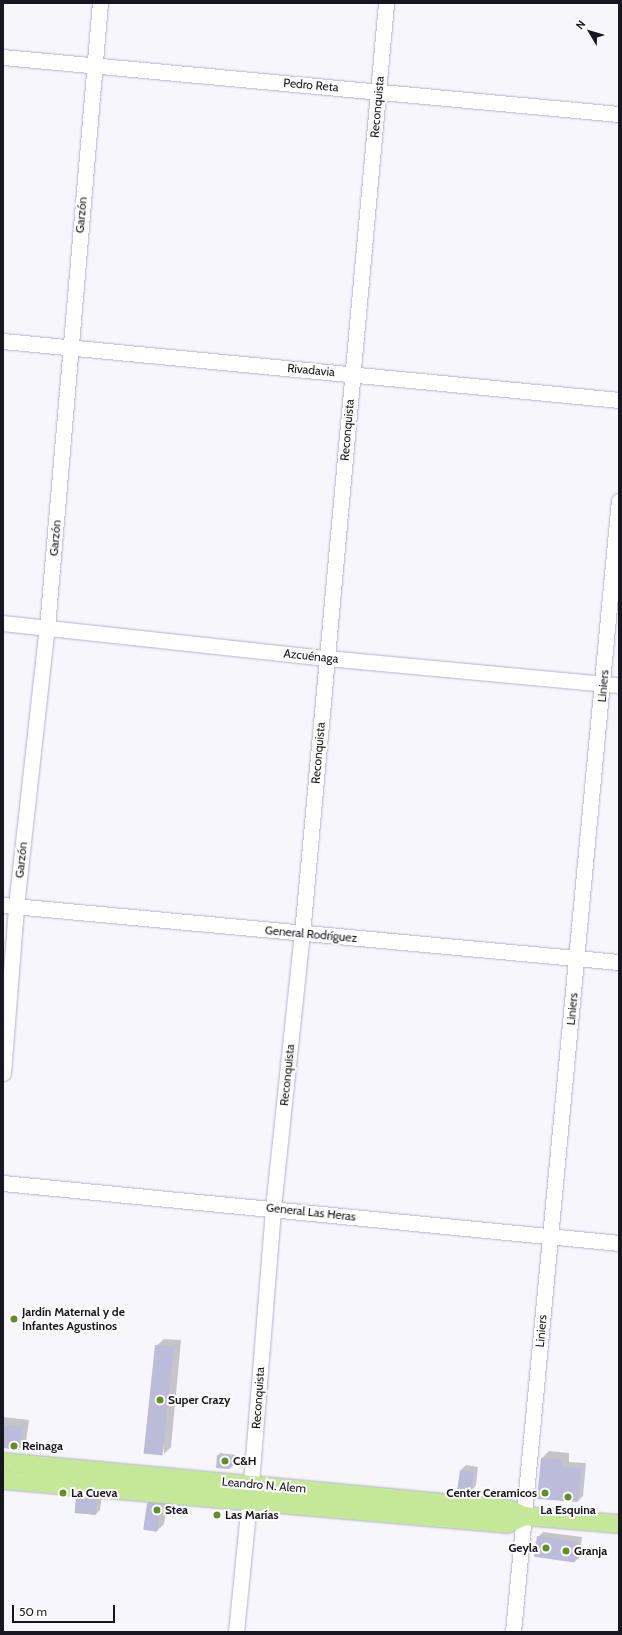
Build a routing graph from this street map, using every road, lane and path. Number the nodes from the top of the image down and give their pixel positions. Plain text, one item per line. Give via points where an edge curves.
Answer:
1 (100, 3) edge
2 (386, 3) edge
3 (3, 57) edge
4 (94, 65) junction
5 (379, 92) junction
6 (619, 114) edge
7 (3, 341) edge
8 (71, 347) junction
9 (352, 374) junction
10 (619, 400) edge
11 (619, 502) edge
12 (3, 623) edge
13 (47, 627) junction
14 (326, 658) junction
15 (603, 683) junction
16 (619, 685) edge
17 (10, 906) edge
18 (302, 934) junction
19 (577, 958) junction
20 (619, 962) edge
21 (3, 1073) edge
22 (3, 1183) edge
23 (273, 1208) junction
24 (550, 1237) junction
25 (619, 1243) edge
26 (3, 1462) edge
27 (3, 1480) edge
28 (251, 1483) junction
29 (248, 1502) junction
30 (524, 1516) junction
31 (619, 1524) edge
32 (236, 1632) edge
33 (513, 1632) edge

1 - 4 street, Garzón
2 - 5 street, Reconquista
3 - 4 street, Pedro Reta
4 - 5 street, Pedro Reta
4 - 8 street, Garzón
5 - 6 street, Pedro Reta
5 - 9 street, Reconquista
7 - 8 street, Rivadavia
8 - 9 street, Rivadavia
8 - 13 street, Garzón
9 - 10 street, Rivadavia
9 - 14 street, Reconquista
11 - 15 street, Liniers
12 - 13 street, Azcuénaga
13 - 14 street, Azcuénaga
13 - 17 street, Garzón
14 - 15 street, Azcuénaga
14 - 18 street, Reconquista
15 - 16 street, Azcuénaga
15 - 19 street, Liniers
17 - 18 street, General Rodríguez
17 - 21 street, Garzón
18 - 19 street, General Rodríguez
18 - 23 street, Reconquista
19 - 20 street, General Rodríguez
19 - 24 street, Liniers
22 - 23 street, General Las Heras
23 - 24 street, General Las Heras
23 - 28 street, Reconquista
24 - 25 street, General Las Heras
24 - 30 street, Liniers
26 - 28 main road, Leandro N. Alem
27 - 29 main road, Leandro N. Alem
28 - 29 street, Reconquista
28 - 30 main road, Leandro N. Alem via 509,1509
29 - 30 main road, Leandro N. Alem via 507,1524
29 - 32 street, Reconquista
30 - 31 main road, Leandro N. Alem
30 - 33 street, Liniers

